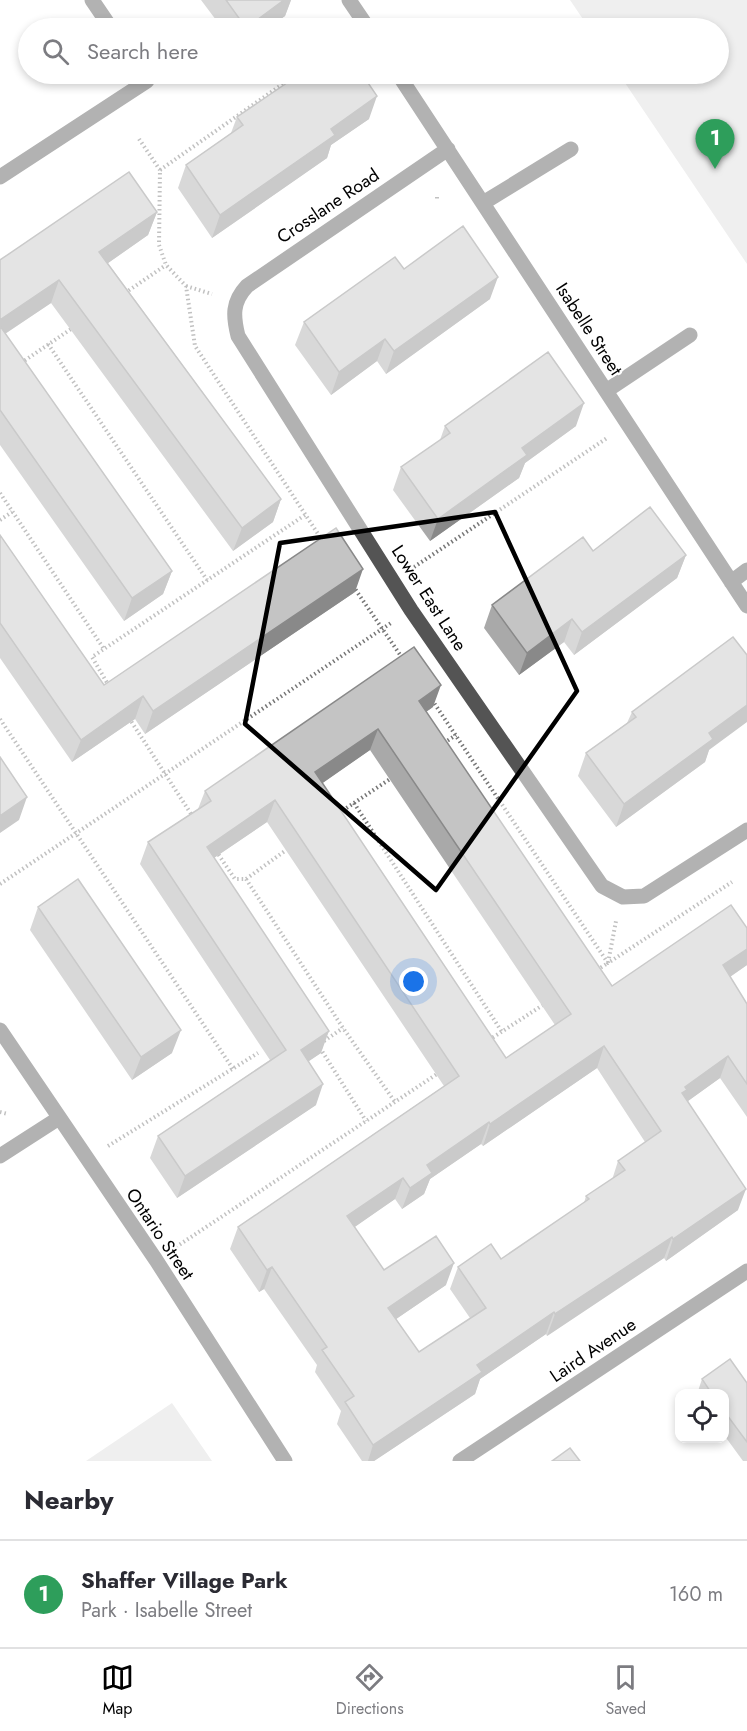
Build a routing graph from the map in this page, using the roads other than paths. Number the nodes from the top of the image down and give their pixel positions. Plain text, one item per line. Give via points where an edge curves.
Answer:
1 (92, 0) edge
2 (349, 0) edge
3 (104, 18) edge
4 (361, 18) edge
5 (142, 84) edge
6 (405, 84) edge
7 (448, 149) junction
8 (571, 149) dead end
9 (0, 177) edge
10 (483, 203) junction
11 (236, 302) joint
12 (690, 335) dead end
13 (606, 391) junction
14 (747, 570) edge
15 (731, 582) junction
16 (747, 606) edge
17 (747, 830) edge
18 (0, 1030) edge
19 (59, 1118) junction
20 (0, 1156) edge
21 (747, 1270) edge
22 (285, 1461) edge
23 (460, 1461) edge

1 - 3 street
2 - 4 street
5 - 9 street
6 - 7 street, Isabelle Street
7 - 10 street, Isabelle Street
7 - 11 street, Crosslane Road via 246,286
8 - 10 street
10 - 13 street, Isabelle Street
11 - 17 street, Lower East Lane via 233,319 238,336 411,610 602,886 623,897 644,896
12 - 13 street
13 - 15 street, Isabelle Street
14 - 15 street
15 - 16 street, Isabelle Street
18 - 19 street, Ontario Street
19 - 20 street
19 - 22 street, Ontario Street
21 - 23 street, Laird Avenue

